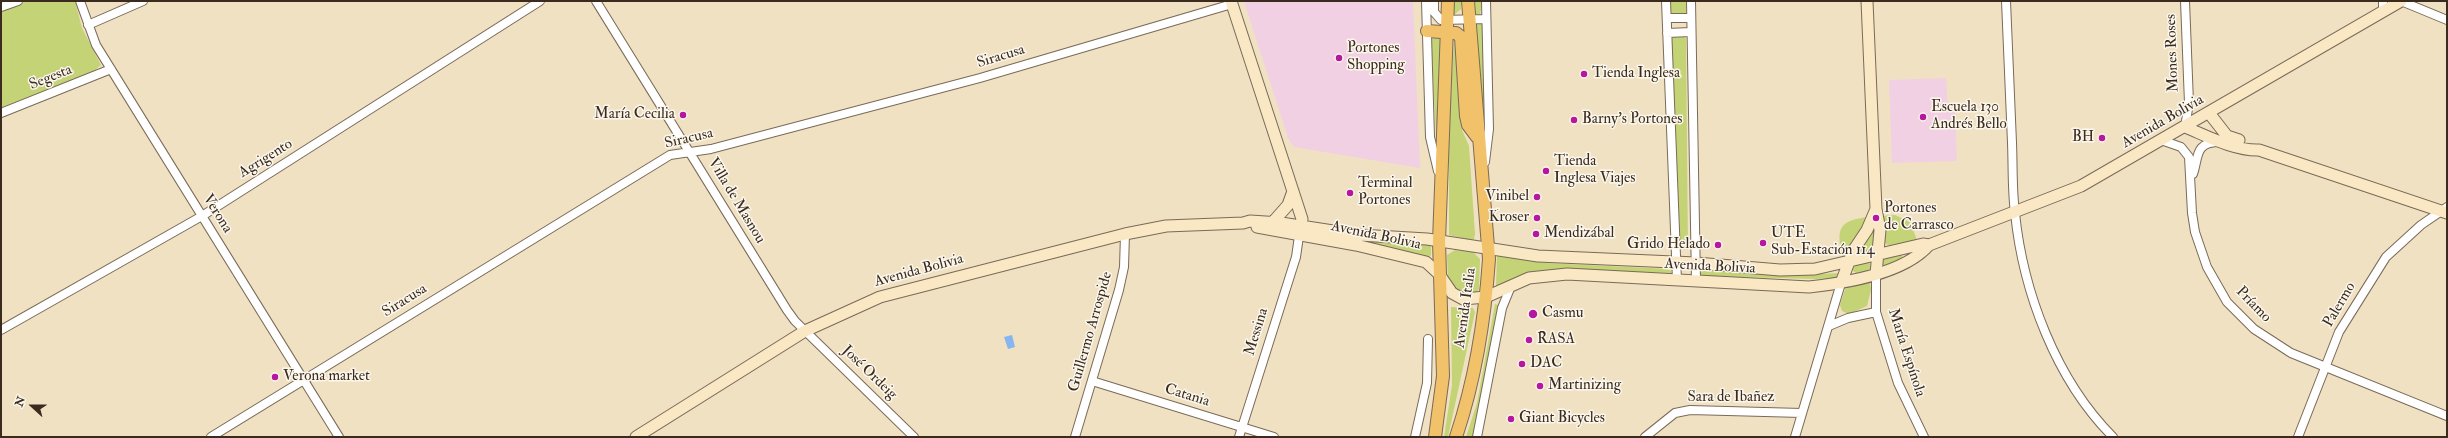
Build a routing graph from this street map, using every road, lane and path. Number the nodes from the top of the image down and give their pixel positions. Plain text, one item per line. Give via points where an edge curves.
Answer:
1 (18, 1) edge
2 (80, 1) edge
3 (144, 1) edge
4 (540, 1) edge
5 (596, 1) edge
6 (1426, 1) edge
7 (1434, 1) edge
8 (1448, 1) edge
9 (1468, 1) edge
10 (1486, 1) edge
11 (1666, 1) edge
12 (1691, 1) edge
13 (1867, 1) edge
14 (2006, 1) edge
15 (2185, 1) edge
16 (2401, 1) edge
17 (1232, 2) edge
18 (2383, 6) edge
19 (1, 8) edge
20 (1667, 18) junction
21 (1691, 18) junction
22 (1469, 19) junction
23 (1486, 19) junction
24 (1448, 20) junction
25 (2447, 20) edge
26 (88, 25) junction
27 (1427, 31) junction
28 (1448, 32) junction
29 (1691, 32) junction
30 (1667, 33) junction
31 (111, 69) junction
32 (1, 113) edge
33 (2209, 113) junction
34 (2185, 127) junction
35 (1478, 138) junction
36 (2161, 140) junction
37 (2222, 142) junction
38 (2259, 150) junction
39 (690, 152) junction
40 (2192, 176) junction
41 (1483, 181) junction
42 (1441, 184) junction
43 (1292, 191) junction
44 (1876, 209) junction
45 (2445, 210) edge
46 (2015, 214) junction
47 (202, 216) junction
48 (1273, 222) junction
49 (1243, 223) junction
50 (1300, 231) junction
51 (1126, 234) junction
52 (1439, 240) junction
53 (1929, 245) junction
54 (1489, 248) junction
55 (1877, 254) junction
56 (1677, 262) junction
57 (1848, 262) junction
58 (1696, 263) junction
59 (1439, 274) junction
60 (1876, 274) junction
61 (1677, 280) junction
62 (1696, 281) junction
63 (1841, 283) junction
64 (1510, 286) junction
65 (1486, 297) junction
66 (1876, 312) junction
67 (1829, 326) junction
68 (1, 330) edge
69 (805, 331) junction
70 (1428, 339) dead end
71 (2325, 367) junction
72 (304, 379) junction
73 (1092, 381) junction
74 (1802, 413) junction
75 (2447, 416) edge
76 (1242, 428) junction
77 (211, 437) edge
78 (339, 437) edge
79 (636, 437) edge
80 (914, 437) edge
81 (1075, 437) edge
82 (1239, 437) edge
83 (1274, 437) edge
84 (1415, 437) edge
85 (1435, 437) edge
86 (1456, 437) edge
87 (1477, 437) edge
88 (1646, 437) edge
89 (1795, 437) edge
90 (1924, 437) edge
91 (2113, 437) edge
92 (2298, 437) edge

1 - 19 street
2 - 26 street, Verona
3 - 26 street
4 - 47 street, Agrigento
5 - 39 street, Villa de Masnou
6 - 27 street, Avenida Italia
7 - 24 street via 1434,12 1438,18
8 - 24 main road, Avenida Italia
9 - 22 main road, Avenida Italia
10 - 23 street, Avenida Italia
11 - 20 street
12 - 21 street
13 - 44 street
14 - 46 street
15 - 34 street, Mones Roses via 2189,103
16 - 18 street, Avenida Bolivia
16 - 25 street
17 - 39 street, Siracusa via 980,78 711,149
17 - 43 street
18 - 33 street, Avenida Bolivia
20 - 21 street
20 - 30 street
21 - 29 street
22 - 23 street
22 - 24 street
22 - 35 main road, Avenida Italia
23 - 41 street, Avenida Italia via 1489,129
24 - 28 main road, Avenida Italia
26 - 31 street, Verona via 96,45
27 - 28 main road
27 - 42 street, Avenida Italia via 1430,137
28 - 35 main road via 1459,34 1461,37 1466,116 1468,125
28 - 42 main road, Avenida Italia
29 - 30 street
29 - 58 street
30 - 56 street
31 - 32 street, Segesta
31 - 47 street, Verona
33 - 34 street, Avenida Bolivia
33 - 38 street via 2227,136
34 - 36 street, Avenida Bolivia
34 - 37 street
35 - 41 main road, Avenida Italia
36 - 40 street, Príamo via 2186,152 2189,157 2189,173
36 - 46 street, Avenida Bolivia via 2081,186
37 - 38 street
37 - 40 street via 2208,144 2199,150
38 - 45 street
39 - 69 street, Villa de Masnou via 787,310
39 - 72 street, Siracusa via 670,155
40 - 71 street, Príamo via 2195,232 2207,267 2227,302 2254,330 2291,353
41 - 54 main road, Avenida Italia
42 - 52 main road, Avenida Italia
43 - 48 street via 1288,205
43 - 50 street via 1302,219
44 - 55 street via 1880,230
44 - 57 street
45 - 71 street, Palermo via 2421,225 2386,256 2339,332
46 - 53 street, Avenida Bolivia
46 - 91 street via 2028,279 2051,345 2080,395
47 - 68 street, Agrigento
47 - 72 street, Verona
48 - 49 street, Avenida Bolivia
48 - 50 street, Avenida Bolivia
49 - 50 street, Avenida Bolivia
49 - 51 street, Avenida Bolivia via 1166,226
50 - 52 street, Avenida Bolivia
50 - 59 street, Avenida Bolivia via 1417,259 1426,262
50 - 76 street, Messina via 1296,256
51 - 69 street, Avenida Bolivia via 880,297
51 - 73 street, Guillermo Arrospide via 1124,267 1119,290
52 - 54 street, Avenida Bolivia
52 - 59 main road, Avenida Italia
53 - 55 street, Avenida Bolivia via 1923,244
53 - 60 street, Avenida Bolivia via 1923,253
54 - 56 street, Avenida Bolivia via 1538,256
54 - 65 main road, Avenida Italia
55 - 57 street, Avenida Bolivia
55 - 60 street
56 - 58 street, Avenida Bolivia
56 - 61 street
57 - 58 street, Avenida Bolivia via 1815,269 1780,270
57 - 63 street
58 - 62 street
59 - 65 street, Avenida Bolivia via 1458,298 1469,300
59 - 85 main road, Avenida Italia via 1443,376
60 - 63 street, Avenida Bolivia
60 - 66 street, María Espínola
61 - 62 street, Avenida Bolivia
61 - 64 street, Avenida Bolivia via 1567,274 1529,278
62 - 63 street, Avenida Bolivia via 1809,287
63 - 67 street
64 - 65 street, Avenida Bolivia
64 - 87 street via 1502,308
65 - 86 main road, Avenida Italia via 1470,388
66 - 67 street via 1848,318
66 - 90 street, María Espínola via 1898,383
67 - 74 street
69 - 79 street, Avenida Bolivia
69 - 80 street, José Ordeig
70 - 84 street via 1427,383
71 - 75 street, Príamo
71 - 92 street, Palermo
72 - 77 street, Siracusa
72 - 78 street, Verona
73 - 76 street, Catania
73 - 81 street, Guillermo Arrospide
74 - 88 street, Sara de Ibañez via 1690,410 1675,413
74 - 89 street
76 - 82 street, Messina
76 - 83 street, Catania

